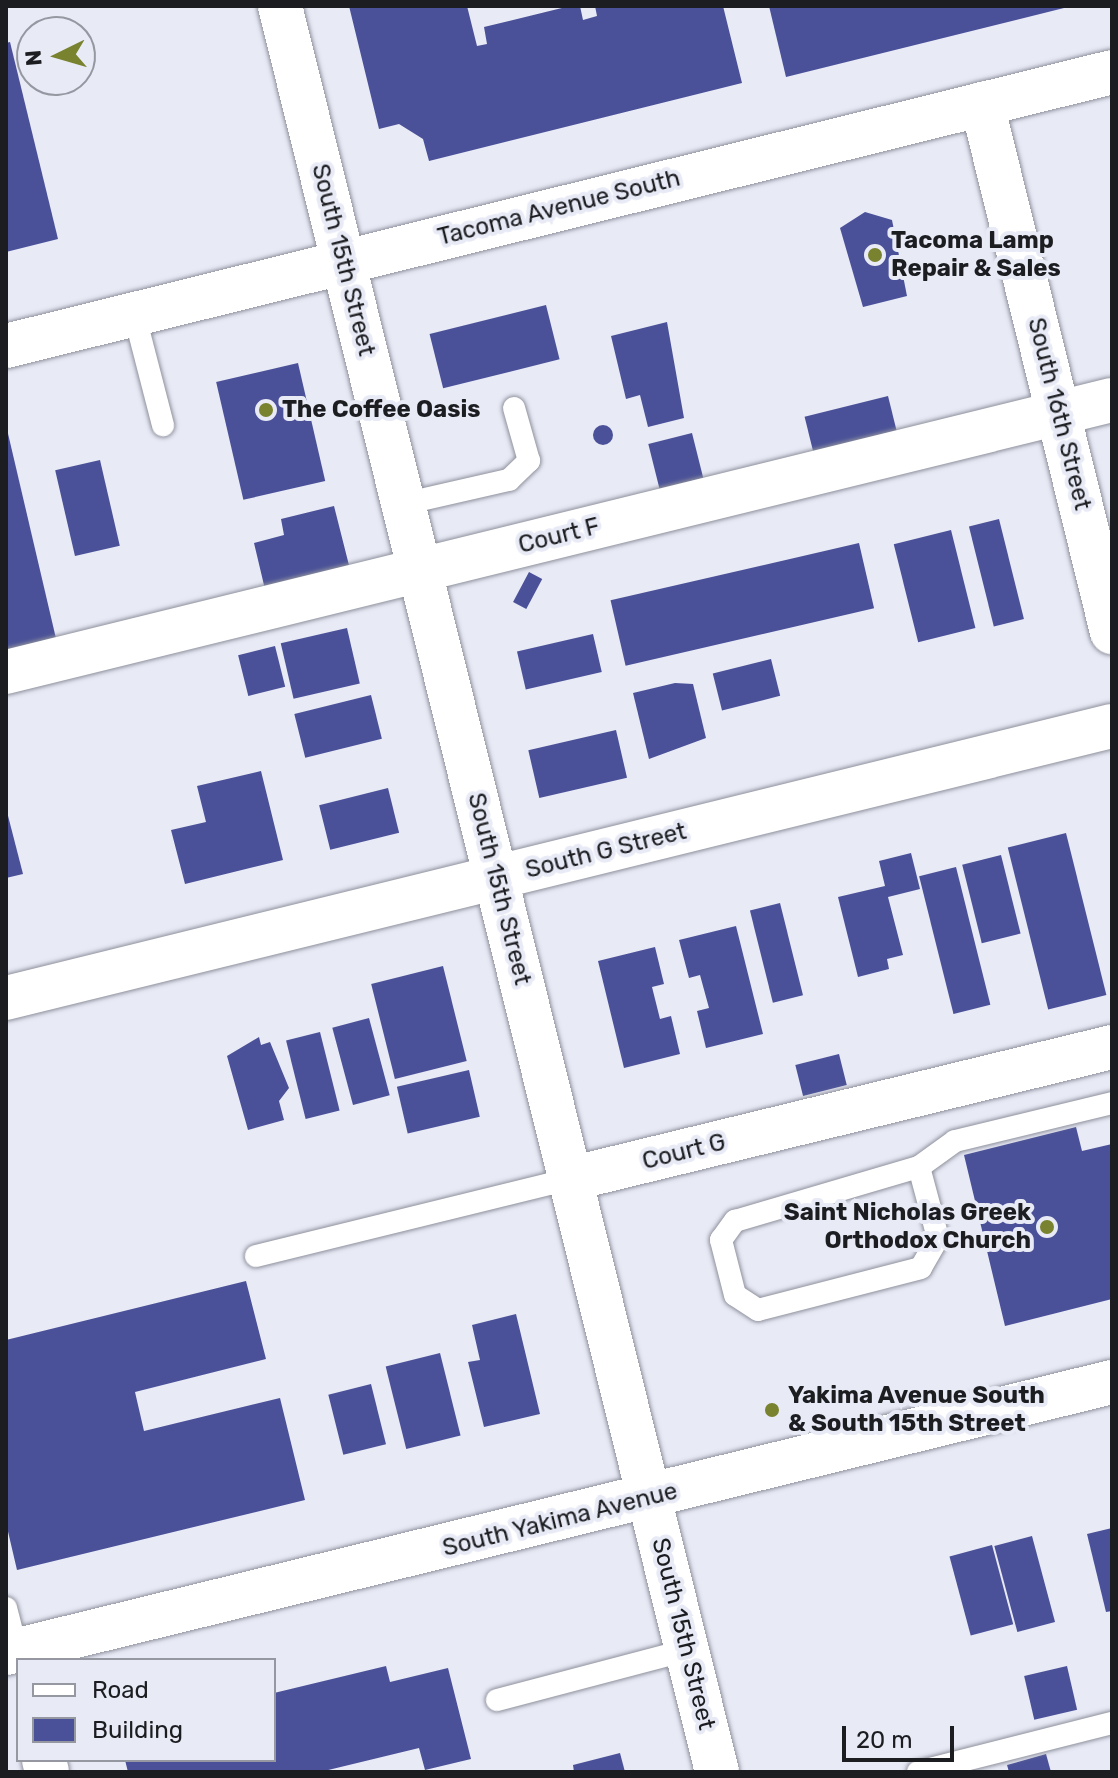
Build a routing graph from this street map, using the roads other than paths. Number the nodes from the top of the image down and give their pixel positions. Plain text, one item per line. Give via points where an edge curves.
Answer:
1 (280, 6) edge
2 (1112, 72) edge
3 (982, 104) junction
4 (343, 261) junction
5 (134, 313) junction
6 (6, 346) edge
7 (1112, 400) edge
8 (514, 408) dead end
9 (1059, 414) junction
10 (163, 425) dead end
11 (403, 504) junction
12 (420, 571) junction
13 (1112, 632) edge
14 (6, 672) edge
15 (1112, 726) edge
16 (496, 878) junction
17 (6, 998) edge
18 (1112, 1047) edge
19 (1112, 1103) edge
20 (919, 1167) junction
21 (570, 1179) junction
22 (256, 1256) dead end
23 (1112, 1382) edge
24 (650, 1499) junction
25 (6, 1608) edge
26 (687, 1650) junction
27 (14, 1655) edge
28 (497, 1700) dead end
29 (1112, 1723) edge
30 (717, 1772) edge
31 (918, 1772) edge

1 - 4 street, South 15th Street
2 - 3 street, Tacoma Avenue South
3 - 4 street, Tacoma Avenue South
3 - 9 street, South 16th Street
4 - 5 street, Tacoma Avenue South
4 - 11 street, South 15th Street
5 - 6 street, Tacoma Avenue South
5 - 10 lane
7 - 9 street, Court F
8 - 11 lane via 529,461 509,480
9 - 12 street, Court F
9 - 13 street, South 16th Street
11 - 12 street, South 15th Street
12 - 14 street, Court F
12 - 16 street, South 15th Street
15 - 16 street, South G Street
16 - 17 street, South G Street
16 - 21 street, South 15th Street
18 - 21 street, Court G
19 - 20 lane via 955,1141
20 - 20 lane via 735,1221 721,1240 735,1295 758,1310 921,1268 938,1238
21 - 22 lane, Court G
21 - 24 street, South 15th Street
23 - 24 street, South Yakima Avenue
24 - 26 street, South 15th Street
24 - 27 street, South Yakima Avenue
25 - 27 lane
26 - 28 lane
26 - 30 street, South 15th Street
29 - 31 lane

